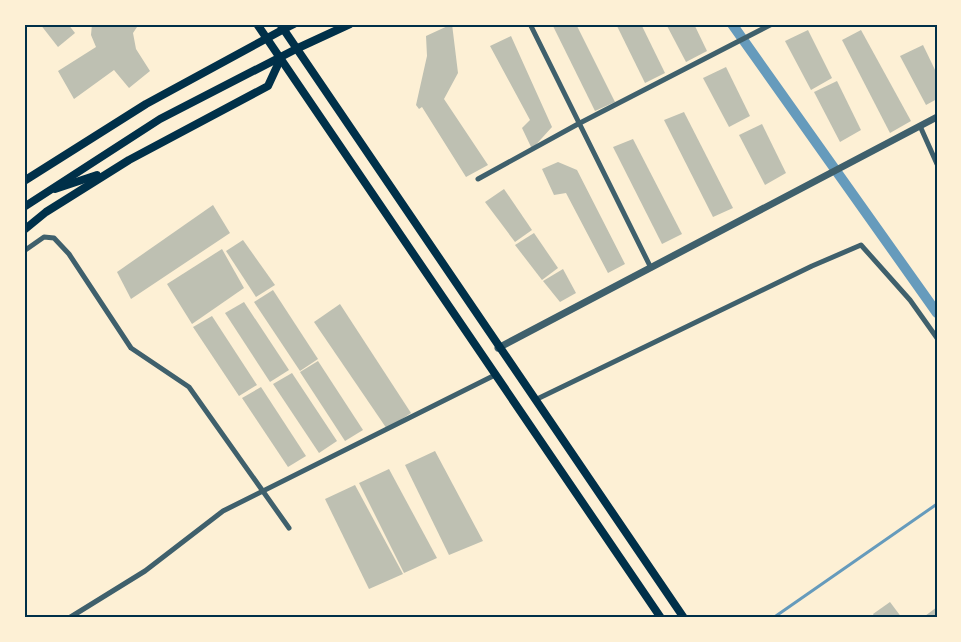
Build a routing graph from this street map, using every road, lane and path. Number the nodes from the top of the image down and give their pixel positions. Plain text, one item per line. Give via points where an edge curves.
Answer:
1 (257, 24) edge
2 (294, 24) edge
3 (350, 24) edge
4 (530, 24) edge
5 (772, 24) edge
6 (282, 27) edge
7 (267, 38) junction
8 (298, 48) junction
9 (280, 59) junction
10 (937, 117) edge
11 (578, 124) junction
12 (920, 126) junction
13 (129, 160) junction
14 (937, 164) edge
15 (41, 170) junction
16 (24, 174) edge
17 (478, 180) dead end
18 (24, 181) edge
19 (43, 193) junction
20 (24, 207) edge
21 (24, 230) edge
22 (24, 251) edge
23 (651, 268) junction
24 (937, 338) edge
25 (498, 348) junction
26 (495, 375) junction
27 (534, 400) junction
28 (263, 491) junction
29 (289, 528) dead end
30 (69, 618) edge
31 (661, 618) edge
32 (684, 618) edge

1 - 7 main road
2 - 6 main road
3 - 8 main road
4 - 11 street
5 - 11 street
6 - 7 main road
6 - 8 main road
7 - 9 main road
7 - 15 main road via 146,104
8 - 9 main road
8 - 25 main road
9 - 13 main road via 268,86
9 - 19 main road via 160,119
9 - 26 main road
10 - 12 street
11 - 17 street
11 - 23 street
12 - 14 street
12 - 23 street
13 - 19 main road
13 - 21 main road
15 - 16 main road
15 - 18 main road
19 - 20 main road
22 - 28 street via 44,237 54,238 69,254 131,348 189,387
23 - 25 street
24 - 27 street via 910,300 861,245
25 - 27 main road
26 - 28 street
26 - 31 main road
27 - 32 main road
28 - 29 street
28 - 30 street via 223,511 145,571

